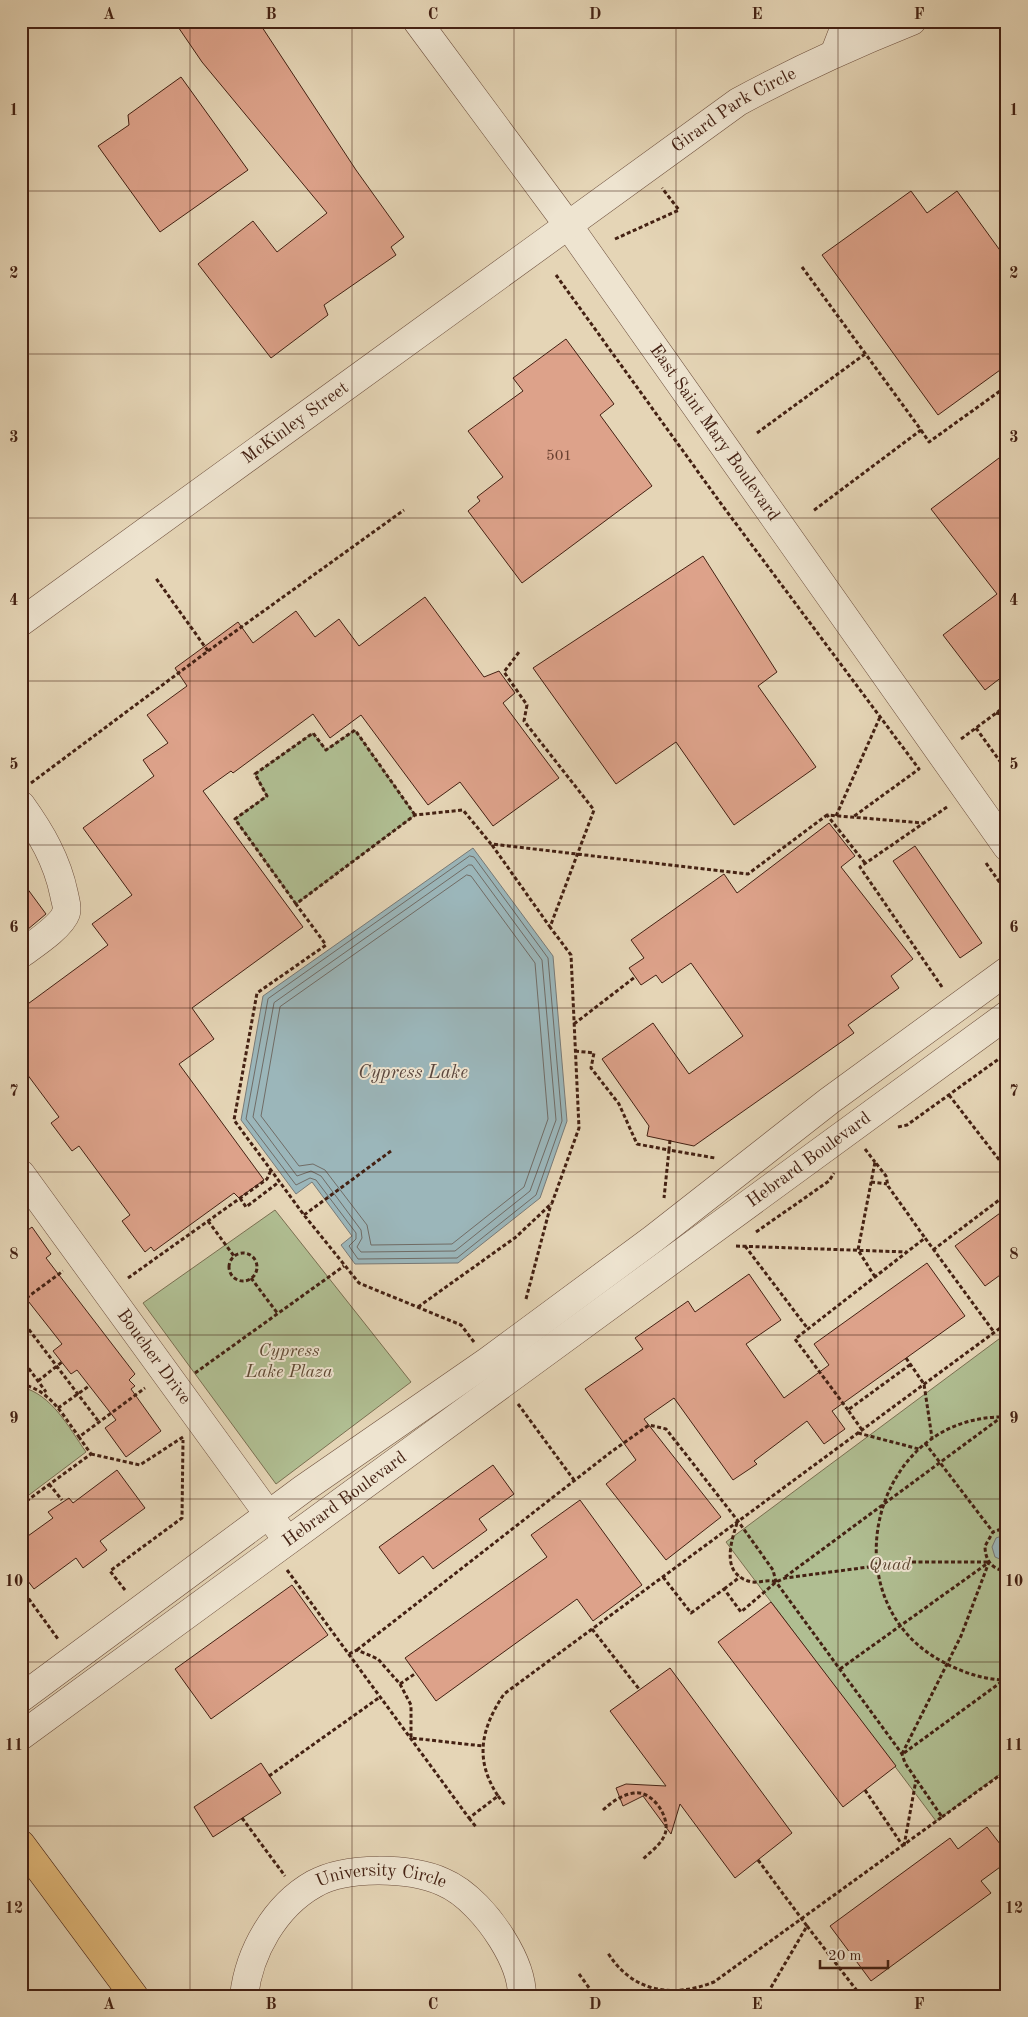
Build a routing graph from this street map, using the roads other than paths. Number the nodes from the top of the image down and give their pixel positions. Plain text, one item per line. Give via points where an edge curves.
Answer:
1 (416, 21) edge
2 (847, 21) edge
3 (912, 21) edge
4 (835, 52) junction
5 (568, 225) junction
6 (21, 622) edge
7 (25, 795) edge
8 (996, 854) edge
9 (21, 954) edge
10 (1007, 971) edge
11 (1007, 1015) edge
12 (931, 1027) junction
13 (951, 1056) junction
14 (21, 1174) edge
15 (653, 1239) junction
16 (668, 1263) junction
17 (269, 1515) junction
18 (280, 1545) junction
19 (73, 1647) junction
20 (103, 1676) junction
21 (21, 1698) edge
22 (21, 1736) edge
23 (21, 1844) edge
24 (127, 1993) edge
25 (244, 1996) edge
26 (522, 1996) edge

1 - 5 street, East Saint Mary Boulevard
2 - 4 street
3 - 4 street, Girard Park Circle
4 - 5 street, Girard Park Circle via 738,102
5 - 6 street, McKinley Street
5 - 8 street, East Saint Mary Boulevard via 941,753
7 - 9 street via 60,873 66,912 60,922
10 - 12 street, Hebrard Boulevard
11 - 13 street, Hebrard Boulevard
12 - 13 street
12 - 15 street, Hebrard Boulevard via 829,1101
13 - 16 street, Hebrard Boulevard
14 - 17 street, Boucher Drive via 68,1267 165,1372
15 - 16 street
15 - 17 street, Hebrard Boulevard via 488,1361
16 - 18 street, Hebrard Boulevard
17 - 18 street, Boucher Drive
17 - 19 street, Hebrard Boulevard
18 - 20 street, Hebrard Boulevard
19 - 20 street
19 - 21 street, Hebrard Boulevard
20 - 22 street, Hebrard Boulevard
23 - 24 main road
25 - 26 street, University Circle via 252,1960 284,1906 315,1883 351,1872 404,1872 444,1882 493,1923 511,1954

